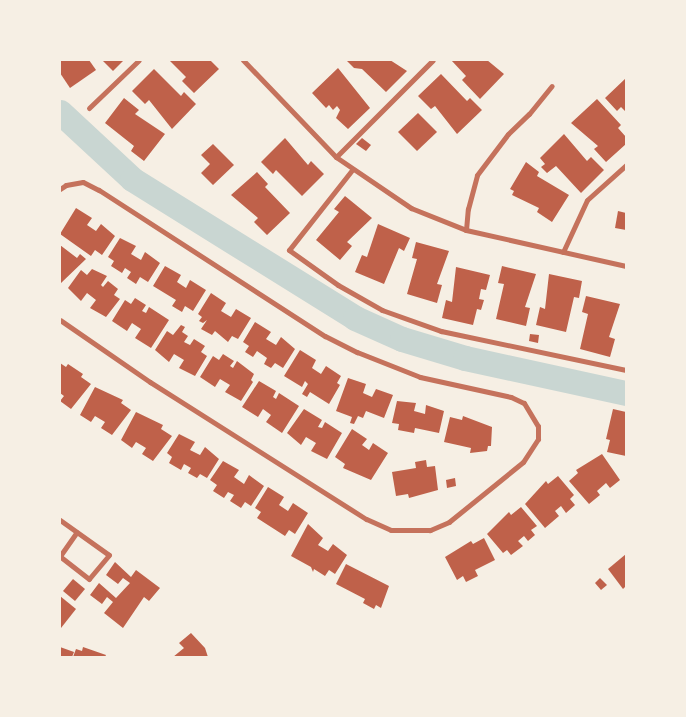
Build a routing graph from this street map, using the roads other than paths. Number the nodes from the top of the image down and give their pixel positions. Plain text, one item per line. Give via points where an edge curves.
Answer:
1 (139, 60) edge
2 (243, 60) edge
3 (433, 60) edge
4 (552, 86) dead end
5 (89, 108) dead end
6 (336, 157) junction
7 (626, 165) edge
8 (352, 170) junction
9 (60, 189) edge
10 (466, 230) junction
11 (563, 252) junction
12 (626, 266) edge
13 (60, 320) edge
14 (626, 370) edge
15 (60, 520) edge
16 (78, 532) junction

1 - 5 street
2 - 6 street
3 - 6 street
4 - 10 street via 508,134 478,175 468,209
6 - 8 street
7 - 11 street via 587,200
8 - 10 street via 411,208
8 - 14 street via 289,250 338,285 382,310 441,331
9 - 13 street via 66,184 83,182 325,336 420,377 511,397 524,403 538,426 534,450 449,522 430,530 391,530 366,519 158,388
10 - 11 street
11 - 12 street
15 - 16 street
16 - 16 street via 60,556 90,579 109,555

